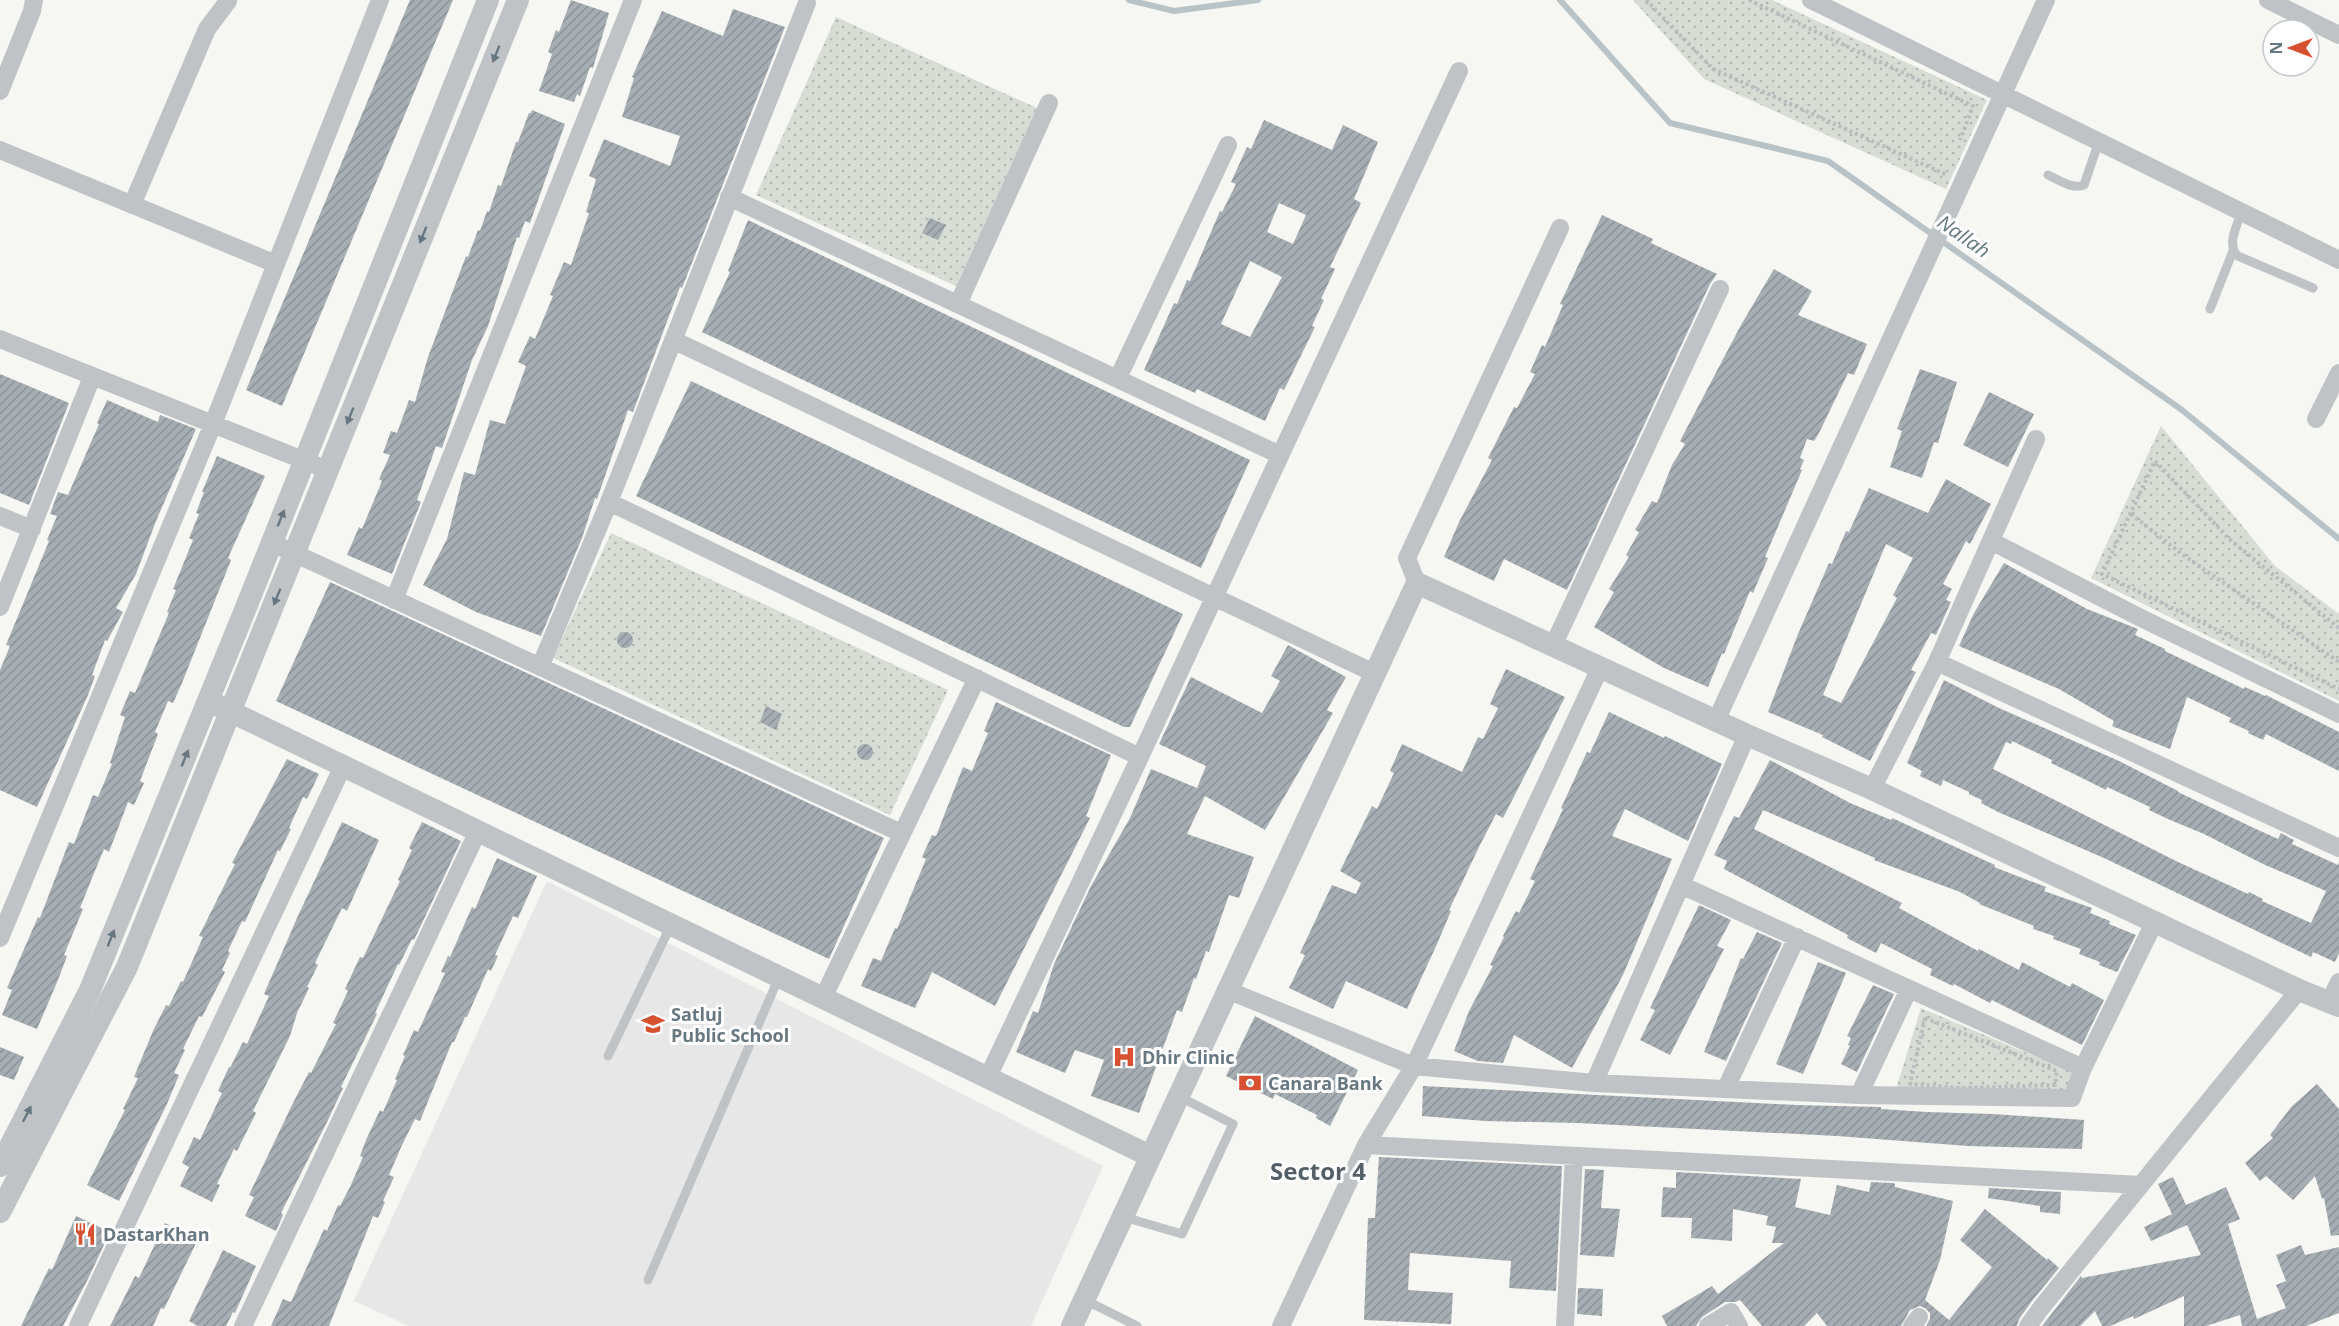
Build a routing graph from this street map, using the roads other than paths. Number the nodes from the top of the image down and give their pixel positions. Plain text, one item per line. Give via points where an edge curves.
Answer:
1 (34, 0) edge
2 (380, 0) edge
3 (488, 0) edge
4 (518, 0) edge
5 (633, 0) edge
6 (1811, 0) edge
7 (2046, 0) edge
8 (2268, 0) edge
9 (228, 1) edge
10 (807, 3) dead end
11 (2339, 34) edge
12 (1459, 71) dead end
13 (0, 91) edge
14 (2003, 94) junction
15 (1049, 103) dead end
16 (2099, 141) junction
17 (1228, 145) dead end
18 (0, 150) edge
19 (2048, 175) dead end
20 (729, 197) junction
21 (132, 205) junction
22 (2242, 212) junction
23 (1560, 228) dead end
24 (2233, 251) junction
25 (2339, 260) edge
26 (276, 264) junction
27 (2313, 288) dead end
28 (1720, 289) dead end
29 (958, 304) junction
30 (2210, 309) dead end
31 (0, 339) edge
32 (673, 340) junction
33 (2339, 373) edge
34 (92, 376) junction
35 (1118, 378) junction
36 (2316, 419) dead end
37 (213, 424) junction
38 (2036, 439) dead end
39 (1280, 455) junction
40 (304, 460) junction
41 (328, 470) junction
42 (609, 502) junction
43 (0, 516) edge
44 (32, 529) junction
45 (1990, 541) junction
46 (272, 543) junction
47 (294, 554) junction
48 (1417, 583) junction
49 (1214, 598) junction
50 (394, 600) junction
51 (0, 607) edge
52 (1553, 646) junction
53 (1937, 662) junction
54 (540, 667) junction
55 (1600, 668) junction
56 (1376, 674) junction
57 (977, 678) junction
58 (208, 700) junction
59 (230, 711) junction
60 (2339, 714) edge
61 (1716, 721) junction
62 (1748, 735) junction
63 (1140, 757) junction
64 (343, 766) junction
65 (1872, 789) junction
66 (478, 831) junction
67 (902, 833) junction
68 (2339, 848) edge
69 (1681, 885) junction
70 (4, 916) edge
71 (2154, 923) junction
72 (671, 925) junction
73 (0, 938) edge
74 (1797, 938) junction
75 (779, 977) junction
76 (1909, 989) junction
77 (1227, 990) junction
78 (2299, 990) junction
79 (2336, 996) edge
80 (823, 998) junction
81 (608, 1056) dead end
82 (1414, 1066) junction
83 (2083, 1068) junction
84 (987, 1079) junction
85 (1594, 1083) junction
86 (1726, 1089) junction
87 (1859, 1095) junction
88 (1178, 1096) junction
89 (1366, 1145) junction
90 (1149, 1156) junction
91 (1574, 1156) junction
92 (0, 1166) edge
93 (2141, 1185) junction
94 (0, 1212) edge
95 (1122, 1217) junction
96 (648, 1280) dead end
97 (1084, 1299) junction
98 (78, 1326) edge
99 (243, 1326) edge
100 (1072, 1326) edge
101 (1137, 1326) edge
102 (1281, 1326) edge
103 (1565, 1326) edge
104 (1708, 1326) edge
105 (1739, 1326) edge
106 (2028, 1326) edge

1 - 13 street
2 - 26 street
3 - 40 street
4 -> 41 street
5 - 50 street
6 - 14 street
7 - 14 street
8 - 11 street
9 - 21 street via 207,29
10 - 20 street
12 - 39 street
14 - 16 street
14 - 61 street
15 - 29 street
16 - 19 lane via 2084,185 2073,186
16 - 22 street
17 - 35 street
18 - 21 street
20 - 29 street
20 - 32 street
21 - 26 street
22 - 24 lane
22 - 25 street
23 - 48 street via 1407,558
24 - 27 lane
24 - 30 lane
26 - 37 street
28 - 52 street
29 - 35 street
31 - 34 street
32 - 42 street
32 - 49 street
33 - 36 street
34 - 37 street
34 - 44 street
35 - 39 street
37 - 40 street
37 - 70 street
38 - 45 street
39 - 49 street
40 - 41 street
46 -> 40 street
41 - 47 street
42 - 54 street
42 - 57 street
43 - 44 street
44 - 51 street
45 - 53 street
45 - 60 street
46 - 47 street
46 - 58 street
47 - 50 street
47 -> 59 street
48 - 52 street
48 - 56 street
49 - 56 street
49 - 63 street
50 - 54 street
52 - 55 street
53 - 65 street
53 - 68 street
54 - 67 street
55 - 61 street
55 - 82 street
56 - 77 street
57 - 63 street
57 - 67 street
58 - 59 street
92 -> 58 street via 90,990
59 - 64 street
59 - 94 street via 127,968
61 - 62 street
62 - 65 street
62 - 69 street
63 - 84 street
64 - 66 street
64 - 98 street
65 - 71 street
66 - 72 street
66 - 99 street
67 - 80 street
69 - 74 street
69 - 85 street
70 - 73 street
71 - 78 street
71 - 83 street
72 - 75 street
72 - 81 lane
74 - 76 street
74 - 86 street
75 - 80 street
75 - 96 lane
76 - 83 street
76 - 87 street
77 - 82 street
77 - 88 street
78 - 79 street
78 - 93 street
80 - 84 street
82 - 85 street
82 - 89 street
83 - 87 street via 2072,1098
84 - 90 street
85 - 86 street
86 - 87 street
88 - 90 street
88 - 95 lane via 1233,1125 1192,1214 1182,1234
89 - 91 street
89 - 102 street
90 - 95 street
91 - 93 street
91 - 103 street
93 - 106 street
95 - 97 street
97 - 100 street
97 - 101 lane
104 - 105 street via 1731,1312

